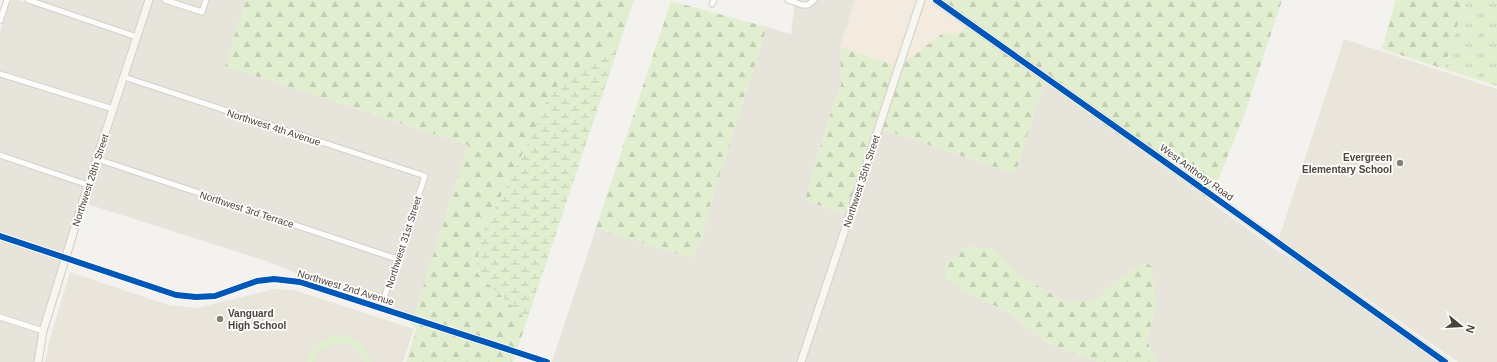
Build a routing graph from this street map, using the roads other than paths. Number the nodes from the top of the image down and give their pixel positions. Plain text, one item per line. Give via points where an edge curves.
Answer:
1 (7, 0) edge
2 (28, 0) edge
3 (149, 0) edge
4 (165, 0) edge
5 (206, 0) edge
6 (788, 0) edge
7 (814, 0) edge
8 (921, 0) edge
9 (936, 0) edge
10 (0, 21) edge
11 (137, 37) junction
12 (0, 74) edge
13 (124, 77) junction
14 (113, 109) junction
15 (0, 155) edge
16 (97, 159) junction
17 (424, 176) joint
18 (88, 185) junction
19 (0, 236) edge
20 (66, 258) junction
21 (397, 259) junction
22 (382, 308) junction
23 (0, 317) edge
24 (43, 331) junction
25 (38, 362) edge
26 (547, 362) edge
27 (801, 362) edge
28 (1444, 362) edge

1 - 10 street
2 - 11 street
3 - 11 street, Northwest 28th Street
4 - 5 street via 202,12
6 - 7 street via 808,5
8 - 27 street, Northwest 35th Street
9 - 28 street, West Anthony Road
11 - 13 street, Northwest 28th Street
12 - 14 street
13 - 14 street, Northwest 28th Street
13 - 17 street, Northwest 4th Avenue
14 - 16 street, Northwest 28th Street
15 - 18 street
16 - 18 street, Northwest 28th Street
16 - 21 street, Northwest 3rd Terrace
17 - 21 street, Northwest 31st Street
18 - 20 street, Northwest 28th Street
19 - 20 street, Northwest 2nd Avenue
20 - 22 street, Northwest 2nd Avenue via 176,295 215,296 258,281 274,279 300,282
20 - 24 street, Northwest 28th Street
21 - 22 street, Northwest 31st Street
22 - 26 street, Northwest 2nd Avenue
23 - 24 street
24 - 25 street, Northwest 28th Street

